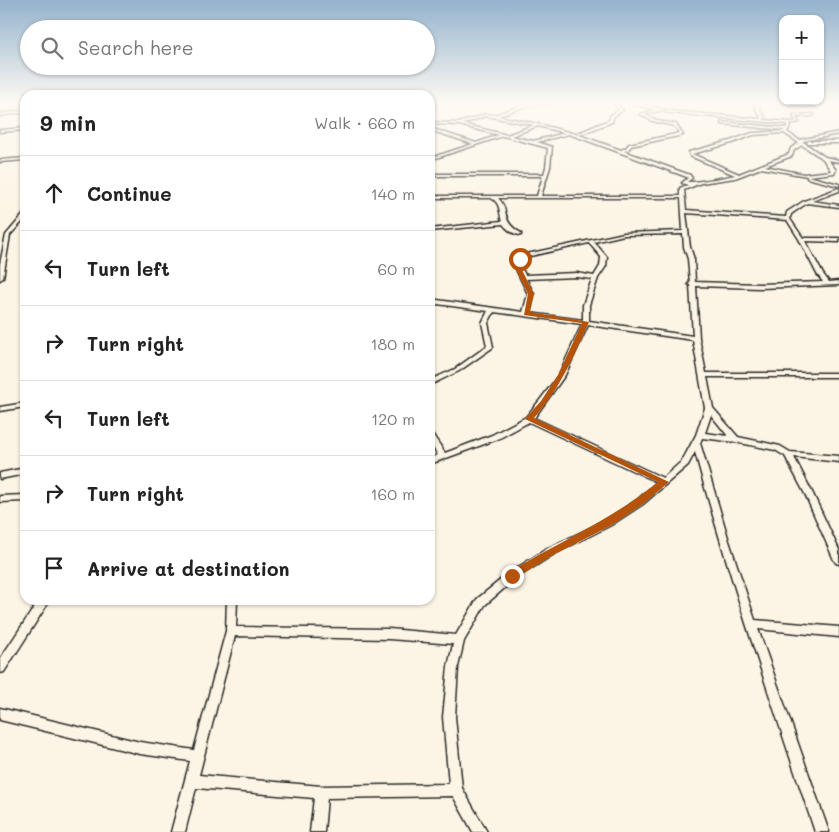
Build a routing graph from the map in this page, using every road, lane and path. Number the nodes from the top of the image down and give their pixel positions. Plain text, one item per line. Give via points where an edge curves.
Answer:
1 (467, 141) edge
2 (481, 141) edge
3 (525, 141) edge
4 (540, 141) edge
5 (592, 141) edge
6 (650, 141) edge
7 (735, 141) edge
8 (806, 141) edge
9 (529, 142) junction
10 (801, 142) junction
11 (839, 142) edge
12 (474, 143) junction
13 (621, 151) junction
14 (435, 157) edge
15 (824, 158) junction
16 (20, 159) edge
17 (0, 161) edge
18 (839, 162) edge
19 (762, 167) junction
20 (435, 175) edge
21 (544, 175) junction
22 (738, 175) junction
23 (804, 175) junction
24 (690, 184) junction
25 (839, 185) edge
26 (839, 189) edge
27 (435, 196) edge
28 (486, 196) junction
29 (539, 196) junction
30 (683, 198) junction
31 (806, 202) junction
32 (839, 206) edge
33 (684, 211) junction
34 (788, 219) junction
35 (20, 221) edge
36 (504, 222) junction
37 (435, 229) edge
38 (686, 232) junction
39 (519, 234) dead end
40 (802, 239) junction
41 (839, 240) edge
42 (591, 242) junction
43 (2, 246) edge
44 (523, 277) junction
45 (0, 278) edge
46 (595, 278) junction
47 (691, 284) junction
48 (828, 284) junction
49 (839, 284) edge
50 (435, 302) edge
51 (492, 309) junction
52 (526, 314) junction
53 (586, 322) junction
54 (696, 338) junction
55 (703, 375) junction
56 (839, 375) edge
57 (435, 381) edge
58 (20, 406) edge
59 (708, 408) junction
60 (0, 409) edge
61 (529, 419) junction
62 (698, 439) junction
63 (735, 439) junction
64 (435, 444) edge
65 (788, 454) junction
66 (443, 456) junction
67 (435, 459) edge
68 (839, 459) edge
69 (20, 472) edge
70 (0, 476) edge
71 (664, 482) junction
72 (20, 498) edge
73 (0, 499) edge
74 (839, 560) edge
75 (42, 605) edge
76 (232, 605) edge
77 (751, 624) junction
78 (231, 631) junction
79 (839, 632) edge
80 (459, 640) junction
81 (0, 668) edge
82 (0, 714) edge
83 (196, 756) junction
84 (191, 781) junction
85 (456, 790) junction
86 (321, 792) junction
87 (178, 832) edge
88 (317, 832) edge
89 (480, 832) edge
90 (822, 832) edge

1 - 12 street
2 - 12 street
3 - 9 street
4 - 9 street
5 - 13 street
6 - 13 street via 630,145
7 - 22 street via 690,153
8 - 10 street
9 - 21 street via 551,149
10 - 11 street
10 - 15 street
10 - 19 street via 792,149 791,155
12 - 14 street
13 - 24 street via 689,176 684,183
15 - 18 street
15 - 23 street via 833,172
16 - 17 street
19 - 22 street
19 - 23 street
20 - 21 street
21 - 29 street
22 - 24 street
23 - 25 street
24 - 30 street via 682,189
26 - 31 street
27 - 28 street
28 - 29 street
28 - 36 street via 502,205
29 - 30 street
30 - 33 street
31 - 32 street
31 - 34 street via 790,212
33 - 34 street
33 - 38 street
34 - 40 street
35 - 43 street via 10,230
36 - 37 street
36 - 39 street via 508,229
38 - 42 street via 624,234
38 - 47 street
40 - 41 street
40 - 48 street
42 - 44 street via 524,256 517,264
42 - 46 street via 604,257 604,266
43 - 45 street
44 - 46 street via 571,275
44 - 52 street via 531,294
46 - 53 street via 586,305
47 - 48 street
47 - 54 street
48 - 49 street
50 - 51 street
51 - 52 street
51 - 57 street via 485,323 490,347
52 - 53 street
53 - 54 street
53 - 61 street via 562,375
54 - 55 street
55 - 56 street
55 - 59 street
58 - 60 street
59 - 62 street
59 - 63 street
61 - 66 street via 495,437
61 - 71 street
62 - 63 street via 713,435
62 - 71 street via 686,463
62 - 77 street via 712,504
63 - 65 street via 777,448
64 - 66 street
65 - 68 street
65 - 74 street
66 - 67 street
69 - 70 street
71 - 80 street via 608,523 551,551 512,576 481,602
72 - 73 street
75 - 81 street
76 - 78 street
77 - 79 street
77 - 90 street
78 - 80 street via 389,634
78 - 83 street
80 - 85 street via 449,717
82 - 83 street via 140,748
83 - 84 street
84 - 86 street
84 - 87 street
85 - 86 street
85 - 89 street
86 - 88 street

